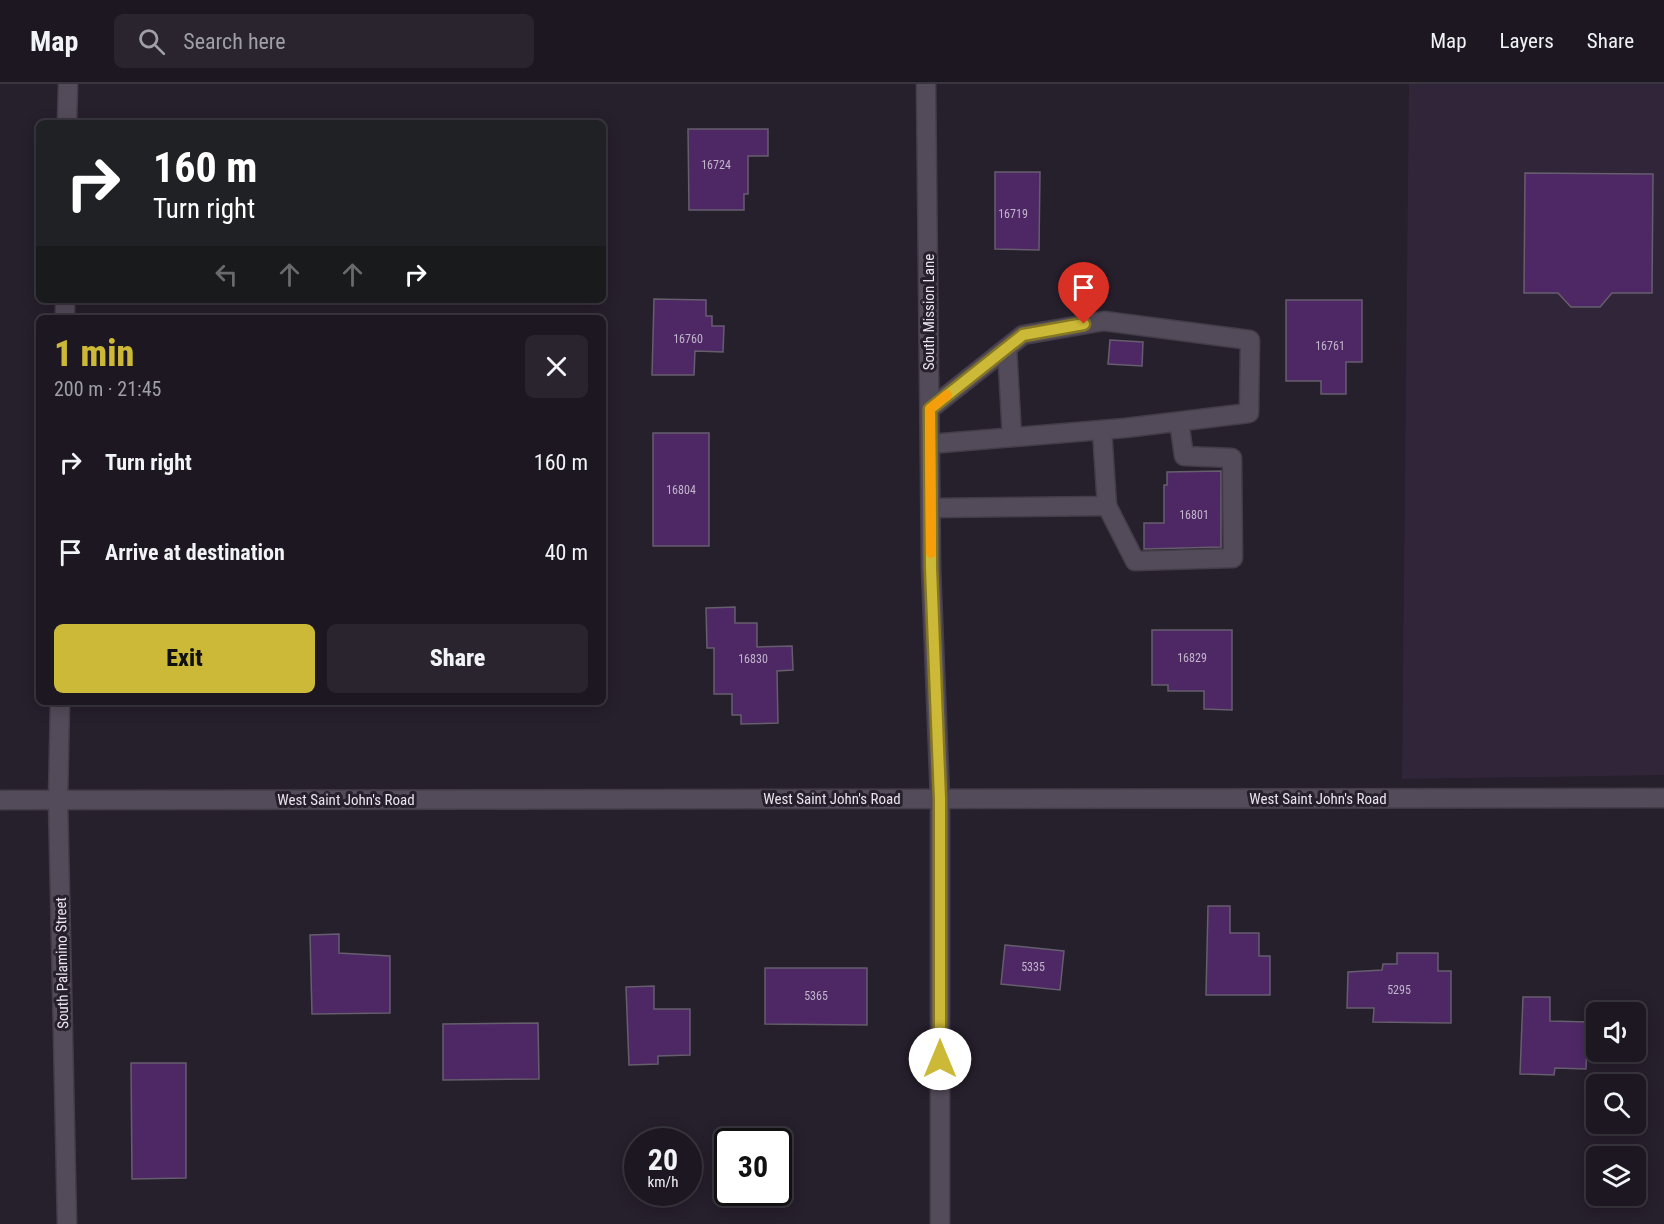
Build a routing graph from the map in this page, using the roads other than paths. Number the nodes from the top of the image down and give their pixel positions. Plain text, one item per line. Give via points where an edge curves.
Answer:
1 (68, 84) edge
2 (926, 84) edge
3 (67, 120) edge
4 (1007, 348) junction
5 (930, 409) junction
6 (1179, 422) junction
7 (1102, 430) junction
8 (1012, 437) junction
9 (930, 444) junction
10 (1107, 506) junction
11 (931, 508) junction
12 (60, 705) edge
13 (1664, 798) edge
14 (940, 799) junction
15 (0, 800) edge
16 (58, 800) junction
17 (67, 1224) edge
18 (940, 1224) edge

1 - 3 street
2 - 5 street, South Mission Lane
4 - 5 street
4 - 6 street via 1023,335 1104,321 1250,340 1249,413
4 - 8 street
5 - 9 street, South Mission Lane
6 - 7 street
6 - 10 street via 1184,456 1232,458 1233,558 1135,561
7 - 8 street
7 - 10 street
8 - 9 street
9 - 11 street, South Mission Lane
10 - 11 street
11 - 14 street, South Mission Lane
12 - 16 street, South Palamino Street
13 - 14 street, West Saint John's Road
14 - 16 street, West Saint John's Road
14 - 18 street, South Mission Lane
15 - 16 street, West Saint John's Road
16 - 17 street, South Palamino Street

